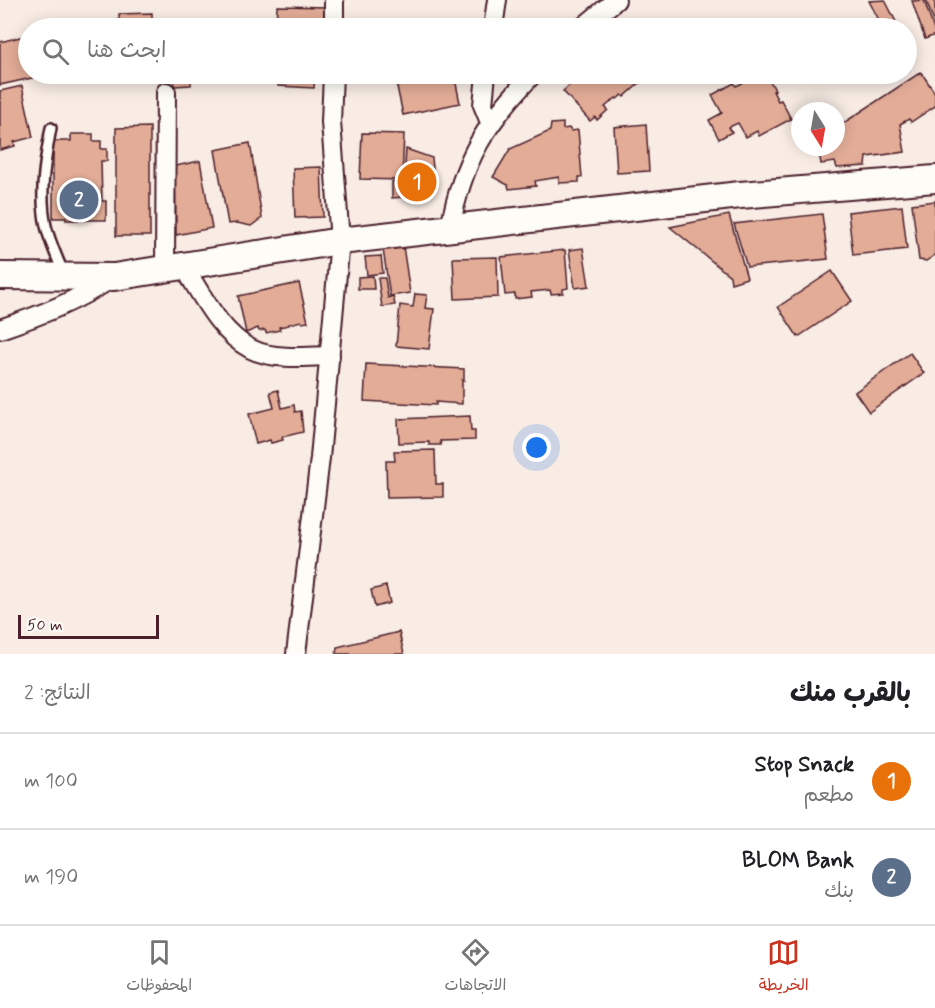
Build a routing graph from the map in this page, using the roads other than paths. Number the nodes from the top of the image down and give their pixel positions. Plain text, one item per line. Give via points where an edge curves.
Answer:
1 (334, 0) edge
2 (497, 0) edge
3 (616, 0) edge
4 (334, 18) edge
5 (494, 18) edge
6 (594, 18) edge
7 (333, 84) edge
8 (485, 84) edge
9 (524, 84) edge
10 (166, 92) dead end
11 (490, 122) junction
12 (51, 128) dead end
13 (935, 179) edge
14 (450, 228) junction
15 (340, 241) junction
16 (175, 267) junction
17 (0, 276) edge
18 (65, 277) junction
19 (114, 277) junction
20 (0, 329) edge
21 (330, 356) junction
22 (296, 654) edge

1 - 4 street
2 - 5 street
3 - 6 street
7 - 15 street
8 - 11 street via 483,105
9 - 11 street
10 - 16 street
11 - 14 street via 470,158
12 - 18 lane via 43,202 46,226
13 - 14 main road via 740,195
14 - 15 main road
15 - 16 main road
15 - 21 street
16 - 19 main road
16 - 21 street via 218,320 252,350 287,357
17 - 18 main road
18 - 19 main road
19 - 20 street via 50,312
21 - 22 street

